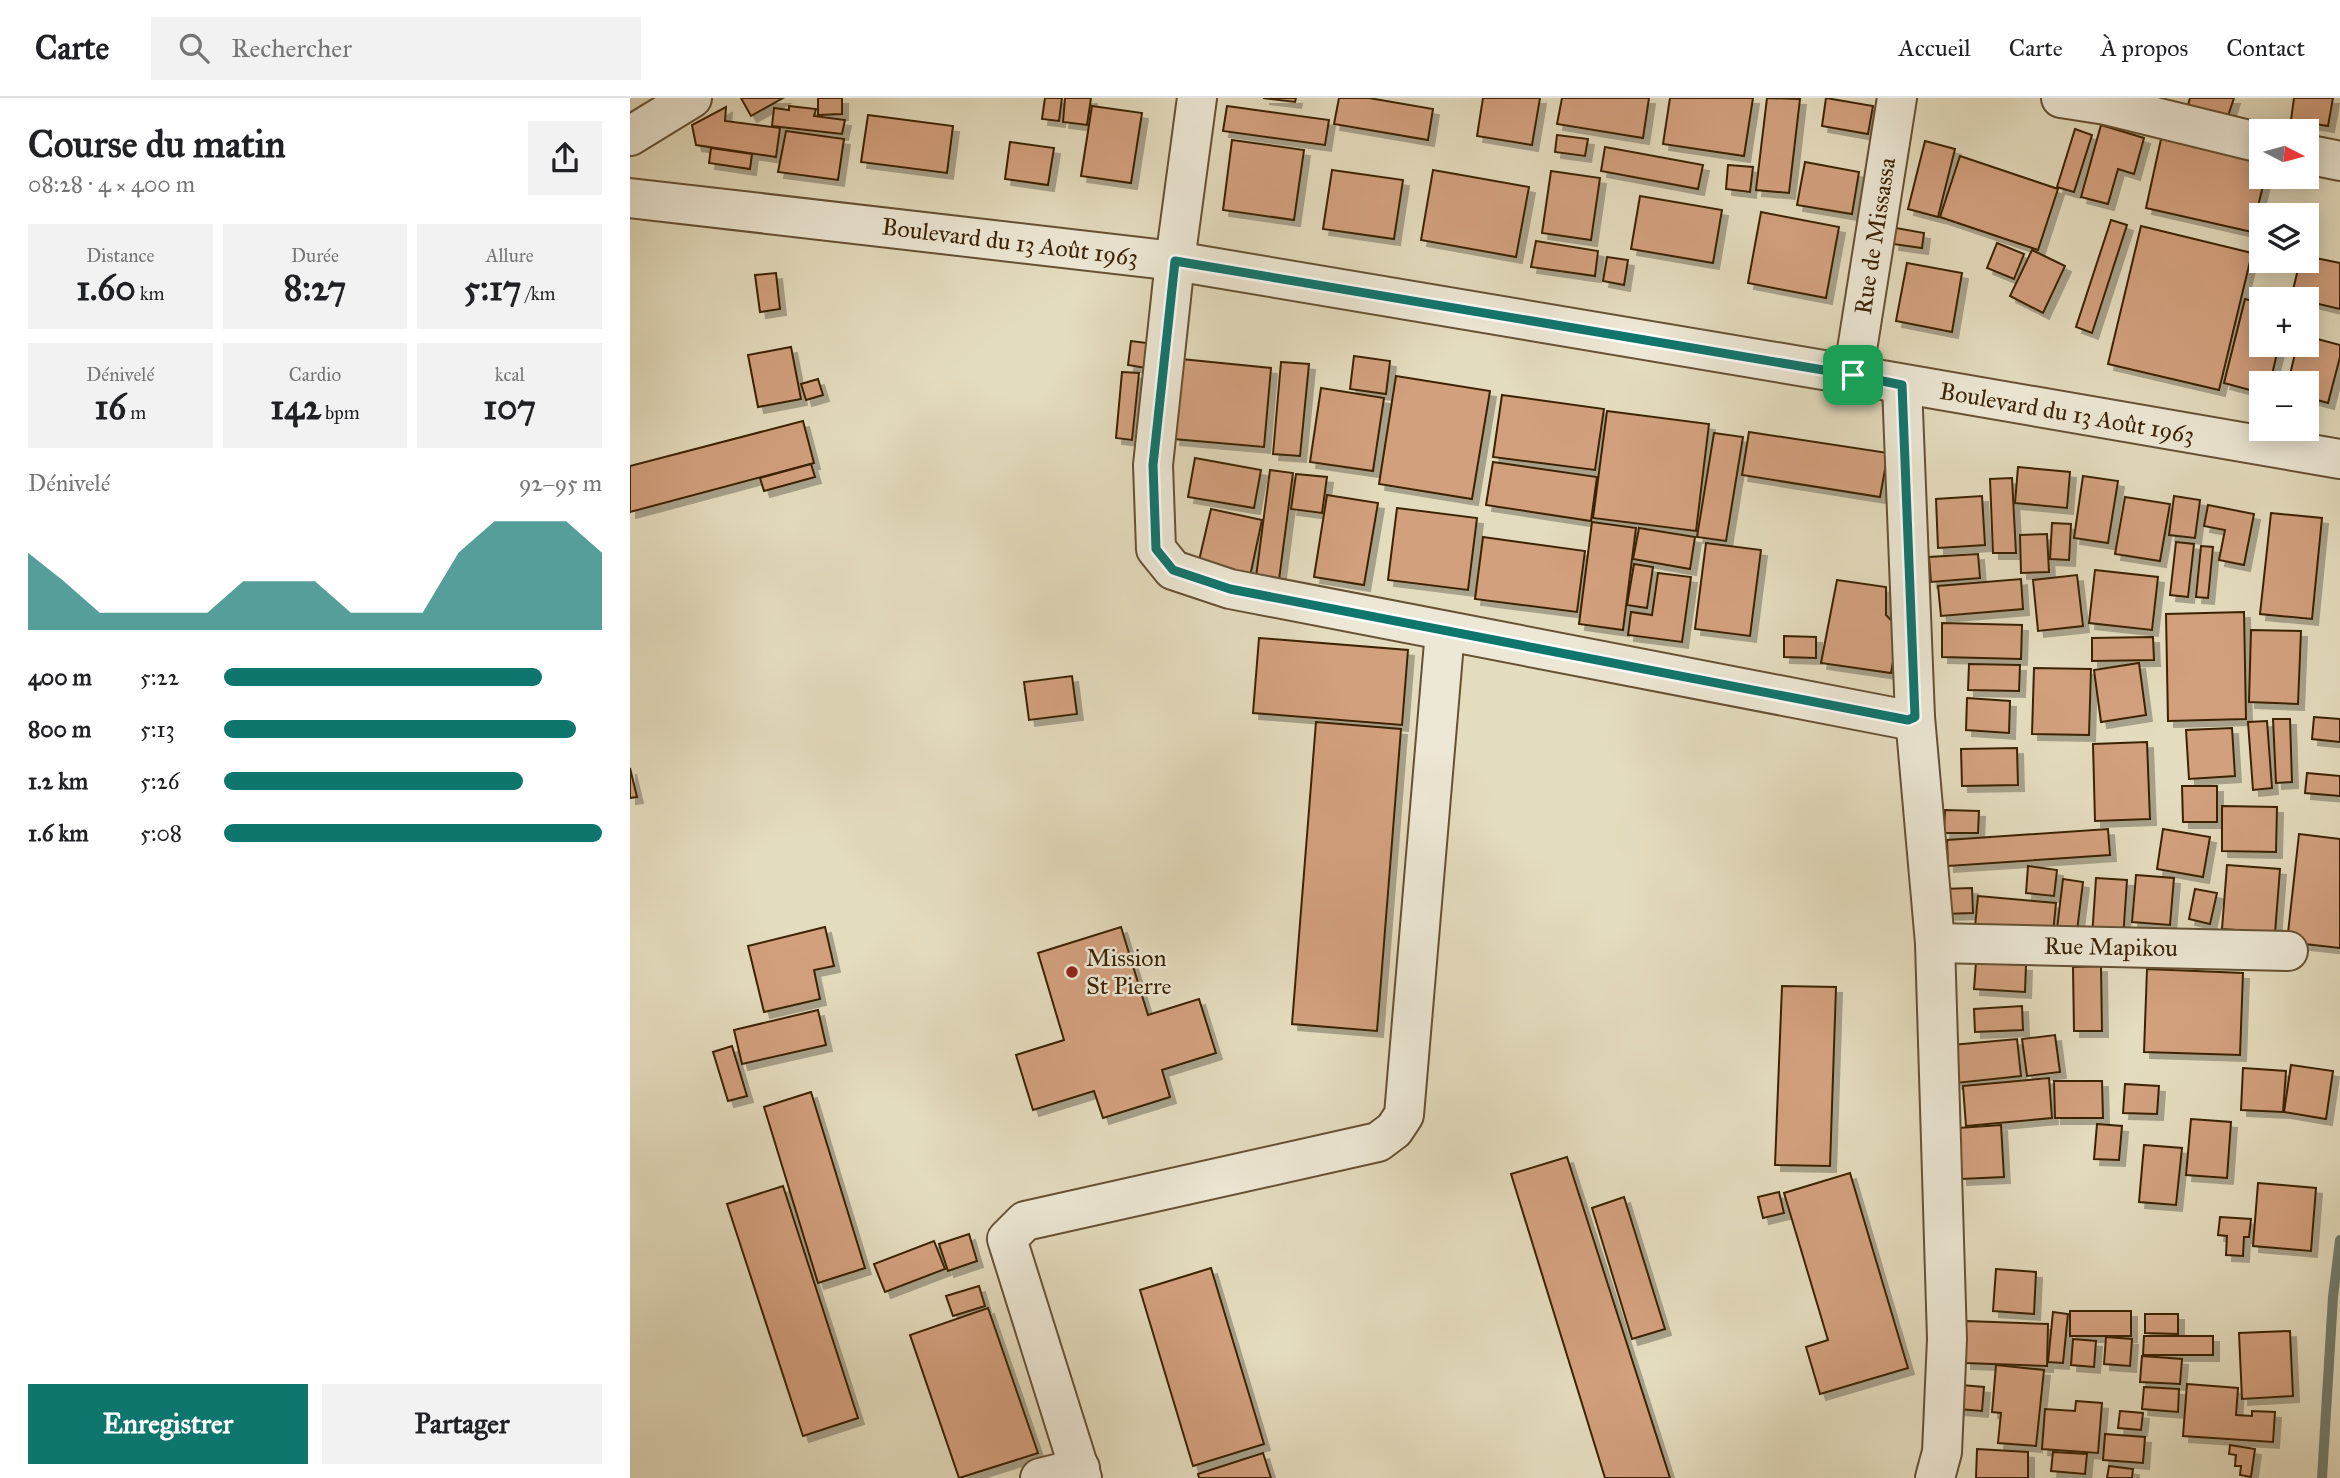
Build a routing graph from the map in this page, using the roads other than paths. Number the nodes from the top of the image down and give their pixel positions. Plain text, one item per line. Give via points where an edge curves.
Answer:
1 (692, 98) edge
2 (1197, 98) edge
3 (1897, 98) edge
4 (2061, 98) edge
5 (630, 136) edge
6 (2249, 140) edge
7 (2319, 157) edge
8 (2340, 161) edge
9 (630, 198) edge
10 (1175, 261) junction
11 (1853, 375) junction
12 (1902, 385) junction
13 (2340, 459) edge
14 (1445, 631) junction
15 (1915, 717) junction
16 (1935, 943) junction
17 (2288, 951) dead end
18 (1081, 1473) edge
19 (1040, 1478) edge
20 (1935, 1478) edge

1 - 5 street
2 - 10 street
3 - 11 street, Rue de Missassa
4 - 6 street
7 - 8 street
9 - 10 street, Boulevard du 13 Août 1963
10 - 11 street, Boulevard du 13 Août 1963
10 - 14 street via 1153,465 1156,549 1173,570 1210,584
11 - 12 street, Boulevard du 13 Août 1963
12 - 13 street, Boulevard du 13 Août 1963
12 - 15 street
14 - 15 street via 1908,720
14 - 18 street via 1404,1115 1394,1130 1378,1142 1025,1221 1007,1239
15 - 16 street
16 - 17 street, Rue Mapikou
16 - 20 street via 1947,1339 1942,1452
18 - 19 street

